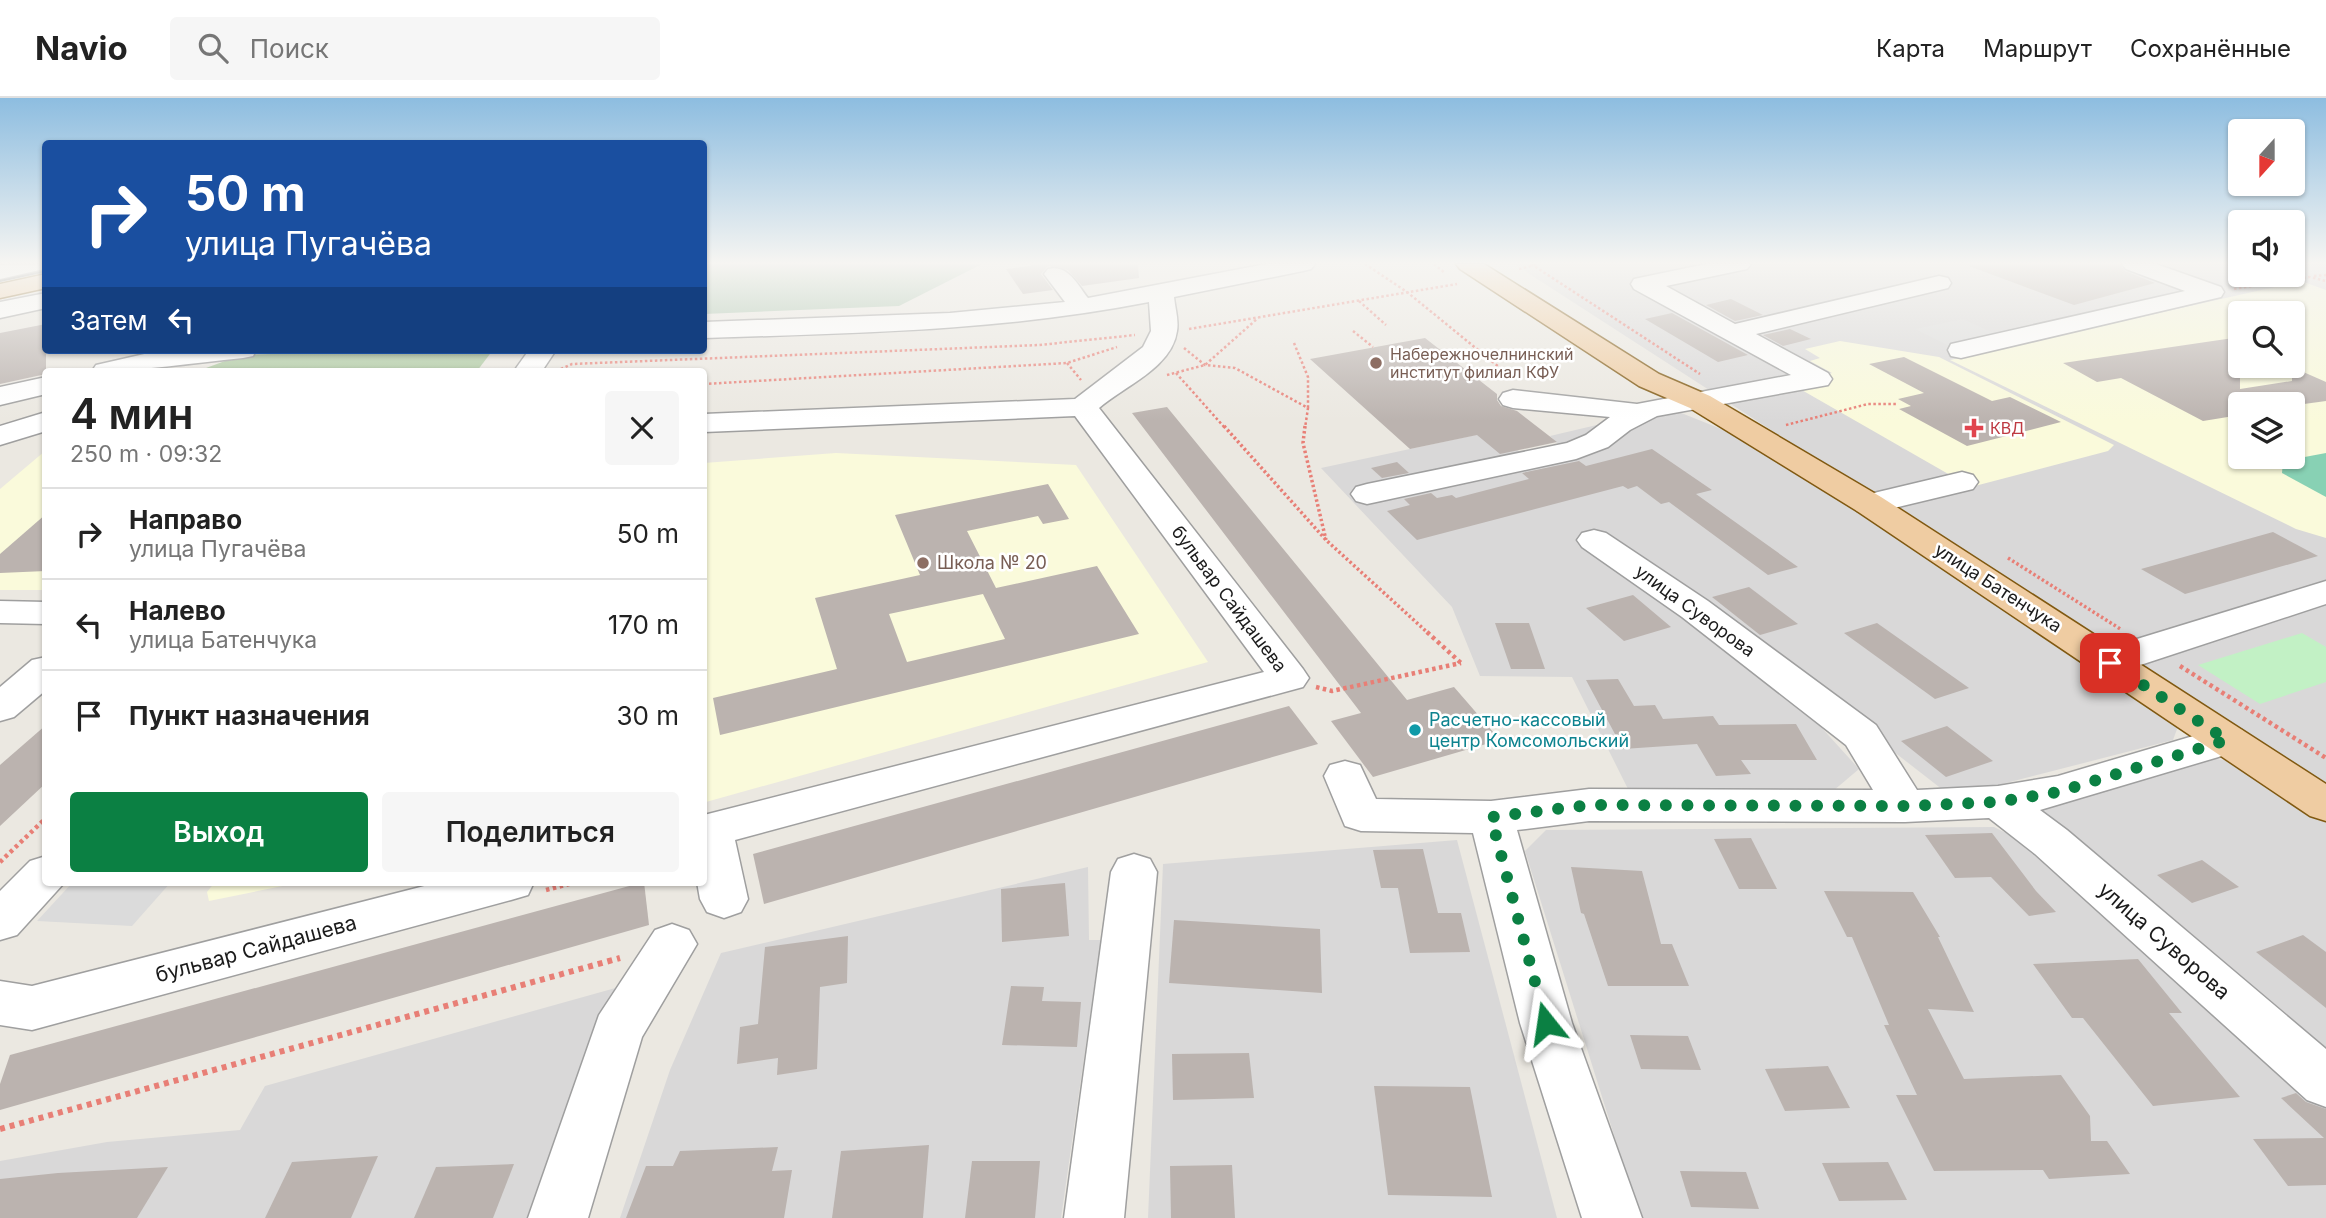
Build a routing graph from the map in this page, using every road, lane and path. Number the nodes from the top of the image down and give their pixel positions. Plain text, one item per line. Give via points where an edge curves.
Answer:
1 (987, 316) edge
2 (1163, 316) edge
3 (1263, 316) edge
4 (1376, 316) edge
5 (1434, 316) edge
6 (1537, 316) edge
7 (1583, 316) edge
8 (1705, 316) edge
9 (1796, 316) edge
10 (2096, 316) edge
11 (1259, 317) junction
12 (1385, 325) dead end
13 (707, 330) edge
14 (1353, 331) dead end
15 (1733, 331) junction
16 (1164, 333) junction
17 (1294, 343) dead end
18 (1373, 347) dead end
19 (1961, 350) dead end
20 (203, 354) edge
21 (232, 354) edge
22 (541, 354) edge
23 (1205, 365) junction
24 (119, 368) edge
25 (194, 368) edge
26 (530, 368) edge
27 (564, 368) edge
28 (1176, 373) junction
29 (1165, 376) dead end
30 (707, 384) edge
31 (42, 386) edge
32 (0, 396) edge
33 (1525, 399) joint
34 (1700, 401) junction
35 (1897, 404) dead end
36 (1083, 407) junction
37 (1308, 408) junction
38 (1641, 413) junction
39 (42, 422) edge
40 (707, 423) edge
41 (1786, 425) dead end
42 (0, 436) edge
43 (1962, 482) dead end
44 (1367, 495) dead end
45 (1869, 504) junction
46 (1326, 540) junction
47 (1594, 540) dead end
48 (2326, 592) edge
49 (2290, 604) junction
50 (0, 612) edge
51 (42, 613) edge
52 (2326, 623) edge
53 (1461, 663) dead end
54 (2110, 663) junction
55 (42, 672) edge
56 (0, 708) edge
57 (2227, 740) junction
58 (1345, 776) dead end
59 (2320, 794) edge
60 (1998, 802) junction
61 (1905, 806) junction
62 (1491, 817) junction
63 (42, 827) edge
64 (707, 831) edge
65 (1133, 872) dead end
66 (20, 876) edge
67 (496, 886) edge
68 (724, 899) dead end
69 (0, 921) edge
70 (673, 944) joint
71 (0, 1003) edge
72 (2326, 1083) edge
73 (0, 1129) edge
74 (558, 1218) edge
75 (1094, 1218) edge
76 (1612, 1218) edge

1 - 13 street
2 - 16 street
3 - 11 path
4 - 12 path
5 - 33 path
6 - 34 main road, улица Батенчука via 1649,380
7 - 34 main road, улица Батенчука via 1676,376
8 - 15 street
9 - 15 street
10 - 19 street
11 - 16 path
11 - 23 path
14 - 18 path
15 - 34 street via 1821,379
16 - 27 path via 1039,345 572,364
16 - 30 path via 1067,363
16 - 36 street via 1148,360
17 - 37 path via 1308,377
20 - 24 street
21 - 25 street
22 - 26 street
23 - 28 path
23 - 37 path via 1235,368
28 - 29 path
28 - 46 path
31 - 32 street
33 - 38 street
34 - 38 street
34 - 45 main road, улица Батенчука
35 - 41 path via 1868,404
36 - 40 street
36 - 64 street, бульвар Сайдашева via 1289,678
37 - 46 path via 1303,443
38 - 44 street via 1576,450
39 - 42 street
43 - 45 street
45 - 54 main road, улица Батенчука
46 - 53 path
47 - 61 street, улица Суворова via 1695,609 1861,735
48 - 49 street
49 - 52 street
49 - 54 street
50 - 51 street
54 - 57 main road, улица Батенчука
55 - 56 street
57 - 59 main road, улица Батенчука
57 - 60 street via 2058,792
58 - 62 street via 1361,815
60 - 61 street
60 - 72 street, улица Суворова via 2051,842
61 - 62 street via 1589,805
62 - 76 street via 1546,1023
63 - 66 path
64 - 68 street
65 - 75 street
66 - 69 street
67 - 71 street, бульвар Сайдашева via 32,1008
70 - 73 path
70 - 74 street via 618,1031

